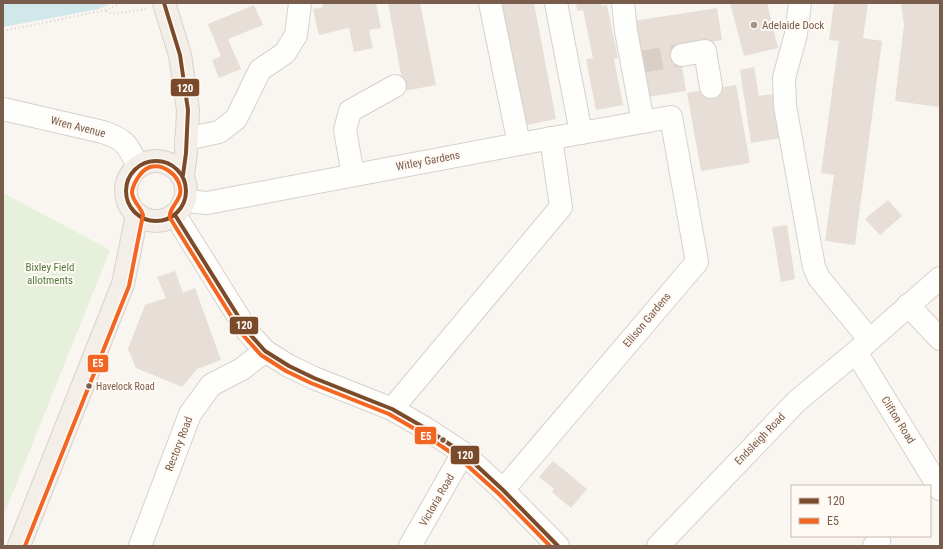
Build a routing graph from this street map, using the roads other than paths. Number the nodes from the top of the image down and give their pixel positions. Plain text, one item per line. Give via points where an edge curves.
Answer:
1 (300, 3) edge
2 (490, 3) edge
3 (556, 3) edge
4 (623, 3) edge
5 (800, 3) edge
6 (165, 4) edge
7 (682, 55) tunnel mouth
8 (394, 86) dead end
9 (712, 87) dead end
10 (3, 110) edge
11 (671, 117) joint
12 (643, 122) junction
13 (581, 133) junction
14 (551, 138) junction
15 (186, 139) junction
16 (519, 144) junction
17 (138, 166) junction
18 (183, 175) junction
19 (353, 175) junction
20 (180, 208) junction
21 (138, 215) junction
22 (940, 278) edge
23 (908, 305) junction
24 (869, 340) junction
25 (940, 340) edge
26 (265, 351) junction
27 (392, 409) junction
28 (463, 453) junction
29 (940, 489) edge
30 (503, 490) junction
31 (19, 546) edge
32 (140, 546) edge
33 (410, 546) edge
34 (558, 546) edge
35 (658, 546) edge

1 - 15 street via 296,35 285,53 260,70 236,119 219,132
2 - 16 street
3 - 13 street
4 - 12 street via 626,31 636,62
5 - 24 street via 796,34 784,78 785,106 814,267 819,278
6 - 15 main road via 180,55 188,110
7 - 9 street via 705,51
8 - 19 street via 350,111 345,130
10 - 17 street, Wren Avenue via 103,132 118,138 128,146
11 - 12 street, Witley Gardens
11 - 30 street, Ellison Gardens via 697,262
12 - 13 street, Witley Gardens
13 - 14 street, Witley Gardens
14 - 16 street, Witley Gardens
14 - 27 street via 561,207
15 - 18 main road
16 - 19 street, Witley Gardens
17 - 18 main road via 148,161 166,161 176,166
17 - 21 main road via 131,173 126,186 126,197 130,207
18 - 20 main road via 187,184
19 - 20 street, Witley Gardens
20 - 21 main road via 166,220 155,221
20 - 26 street via 248,332
21 - 31 main road via 123,284
22 - 23 street, Endsleigh Road
23 - 24 street, Endsleigh Road
23 - 25 street
24 - 29 street, Clifton Road
24 - 35 street, Endsleigh Road via 797,401
26 - 27 street via 314,378
26 - 32 street, Rectory Road via 242,369 211,385 190,414
27 - 28 street
28 - 30 street
28 - 33 street, Victoria Road
30 - 34 street

